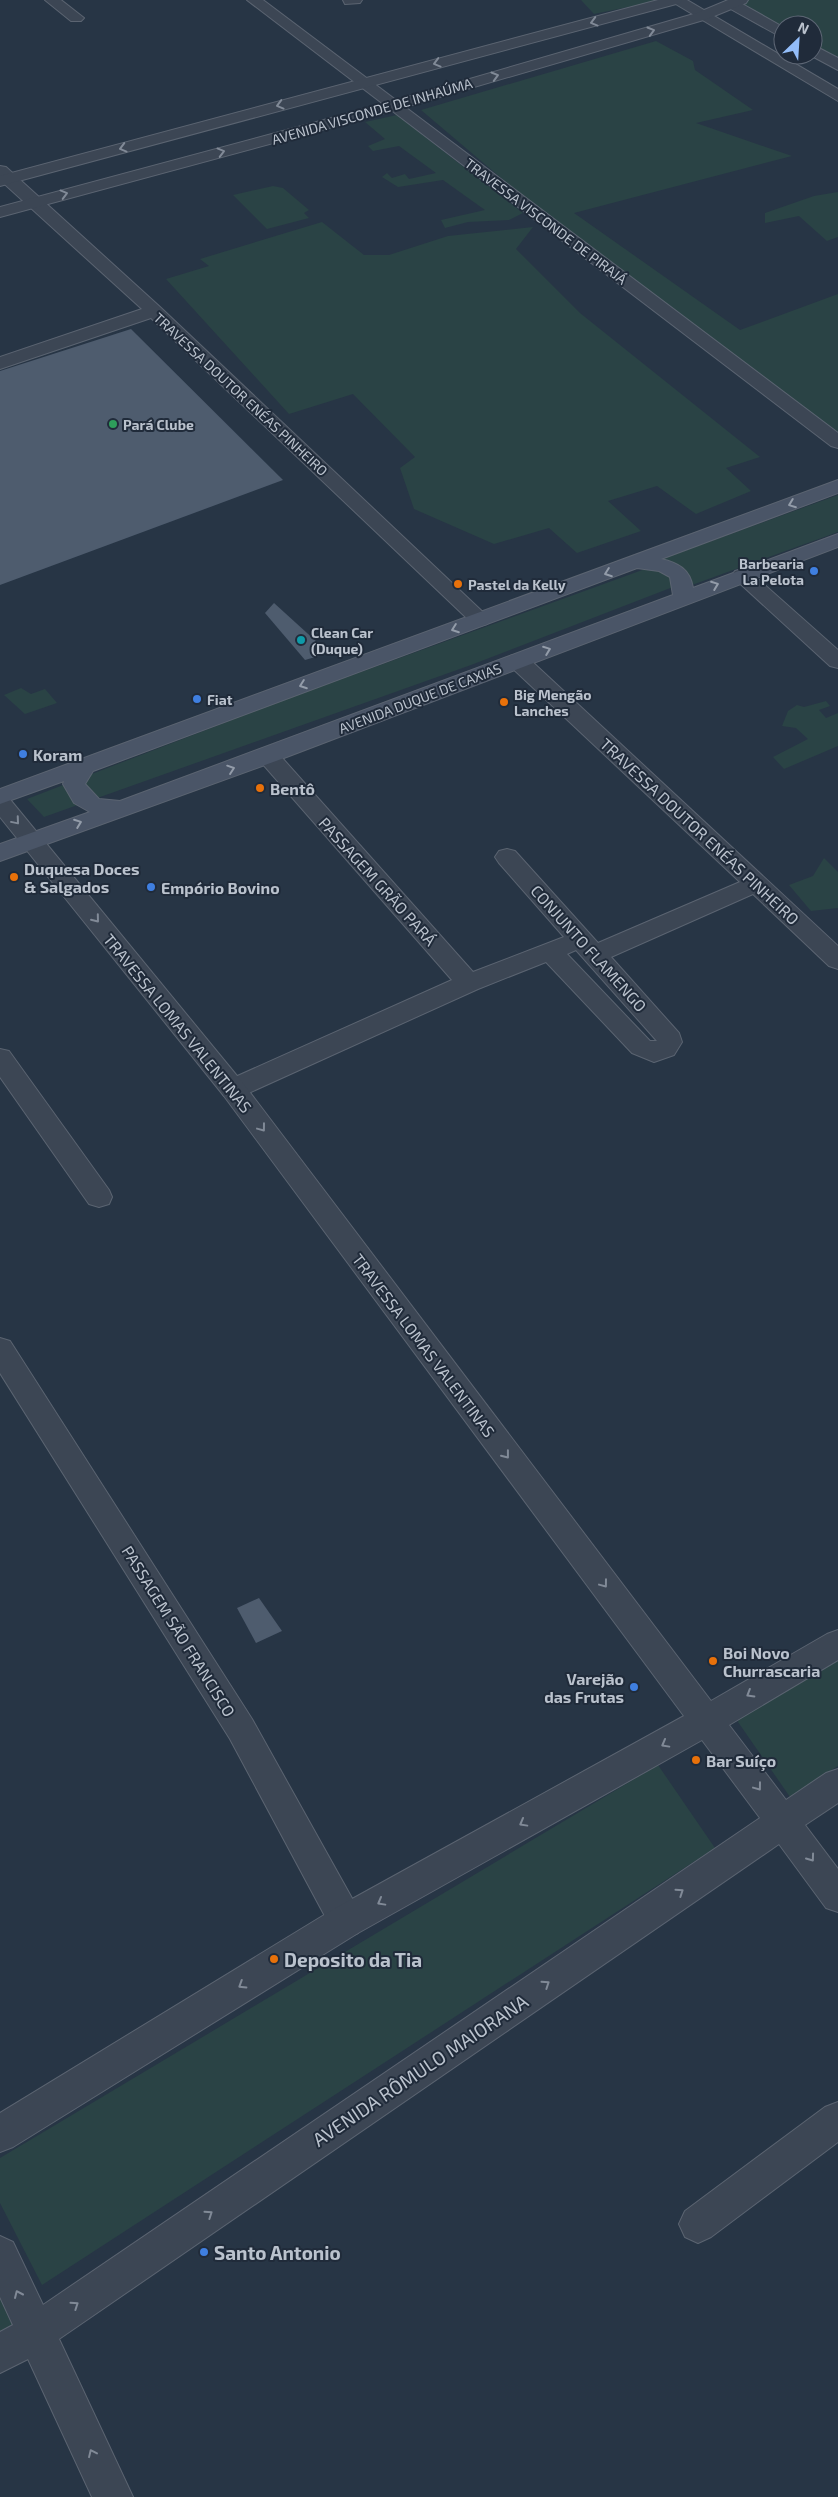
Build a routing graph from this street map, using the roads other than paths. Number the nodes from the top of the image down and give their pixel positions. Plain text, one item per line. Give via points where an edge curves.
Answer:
1 (52, 0) edge
2 (254, 0) edge
3 (675, 0) edge
4 (737, 2) edge
5 (702, 16) junction
6 (76, 18) dead end
7 (773, 25) edge
8 (823, 56) edge
9 (838, 65) edge
10 (364, 83) junction
11 (838, 96) edge
12 (393, 106) junction
13 (3, 177) edge
14 (33, 203) junction
15 (0, 212) edge
16 (154, 311) junction
17 (0, 363) edge
18 (838, 442) edge
19 (838, 486) edge
20 (838, 540) edge
21 (639, 562) junction
22 (742, 575) junction
23 (683, 597) junction
24 (480, 620) junction
25 (518, 661) junction
26 (838, 662) edge
27 (268, 756) junction
28 (85, 765) junction
29 (0, 797) edge
30 (0, 802) edge
31 (118, 808) junction
32 (32, 840) junction
33 (0, 852) edge
34 (507, 858) dead end
35 (758, 883) junction
36 (588, 947) junction
37 (550, 951) junction
38 (838, 960) edge
39 (469, 983) junction
40 (0, 1058) edge
41 (233, 1089) junction
42 (99, 1197) dead end
43 (0, 1349) edge
44 (838, 1644) edge
45 (708, 1720) junction
46 (838, 1784) edge
47 (783, 1821) junction
48 (838, 1896) edge
49 (346, 1921) junction
50 (838, 2120) edge
51 (0, 2134) edge
52 (698, 2224) dead end
53 (0, 2255) edge
54 (35, 2333) junction
55 (0, 2354) edge
56 (113, 2497) edge

1 - 6 street
2 - 10 street, TRAVESSA VISCONDE DE PIRAJÁ
3 - 5 street
3 -> 10 street, AVENIDA VISCONDE DE INHAÚMA
4 - 5 street, AVENIDA VISCONDE DE INHAÚMA
4 - 7 street
5 - 11 street
12 -> 5 street, AVENIDA VISCONDE DE INHAÚMA
8 - 9 street
10 - 12 street, TRAVESSA VISCONDE DE PIRAJÁ
10 -> 13 street, AVENIDA VISCONDE DE INHAÚMA
14 -> 12 street, AVENIDA VISCONDE DE INHAÚMA
12 - 18 street, TRAVESSA VISCONDE DE PIRAJÁ
13 - 14 street, TRAVESSA DOUTOR ENÉAS PINHEIRO
14 - 15 street, AVENIDA VISCONDE DE INHAÚMA
14 - 16 street, TRAVESSA DOUTOR ENÉAS PINHEIRO
16 - 17 street
16 - 24 street, TRAVESSA DOUTOR ENÉAS PINHEIRO
19 -> 21 main road
20 - 22 main road, AVENIDA DUQUE DE CAXIAS
21 - 23 main road via 664,564 676,571 684,584
21 -> 24 main road
23 -> 22 main road, AVENIDA DUQUE DE CAXIAS
22 - 26 street
25 -> 23 main road, AVENIDA DUQUE DE CAXIAS
24 -> 28 main road
25 - 27 main road, AVENIDA DUQUE DE CAXIAS
25 - 35 street, TRAVESSA DOUTOR ENÉAS PINHEIRO
31 -> 27 main road, AVENIDA DUQUE DE CAXIAS
27 - 39 street, PASSAGEM GRÃO PARÁ
28 - 29 main road
28 - 31 main road via 74,784 82,800 96,807
30 -> 32 street, TRAVESSA LOMAS VALENTINAS
32 -> 31 main road, AVENIDA DUQUE DE CAXIAS
32 - 33 main road, AVENIDA DUQUE DE CAXIAS
32 -> 41 street, TRAVESSA LOMAS VALENTINAS
34 - 36 street, CONJUNTO FLAMENGO
35 - 36 street
35 - 38 street, TRAVESSA DOUTOR ENÉAS PINHEIRO
36 - 37 street
36 - 37 street, CONJUNTO FLAMENGO via 670,1039 665,1049 654,1053 641,1047
37 - 39 street
39 - 41 street
40 - 42 street
41 -> 45 street, TRAVESSA LOMAS VALENTINAS
43 - 49 street, PASSAGEM SÃO FRANCISCO via 241,1729
44 -> 45 street
45 -> 47 street, TRAVESSA LOMAS VALENTINAS
45 -> 49 street
46 - 47 street, AVENIDA RÔMULO MAIORANA
47 -> 48 street, TRAVESSA LOMAS VALENTINAS
54 -> 47 street, AVENIDA RÔMULO MAIORANA
49 -> 51 street
50 - 52 street
54 -> 53 street
54 - 55 street, AVENIDA RÔMULO MAIORANA
56 -> 54 street

